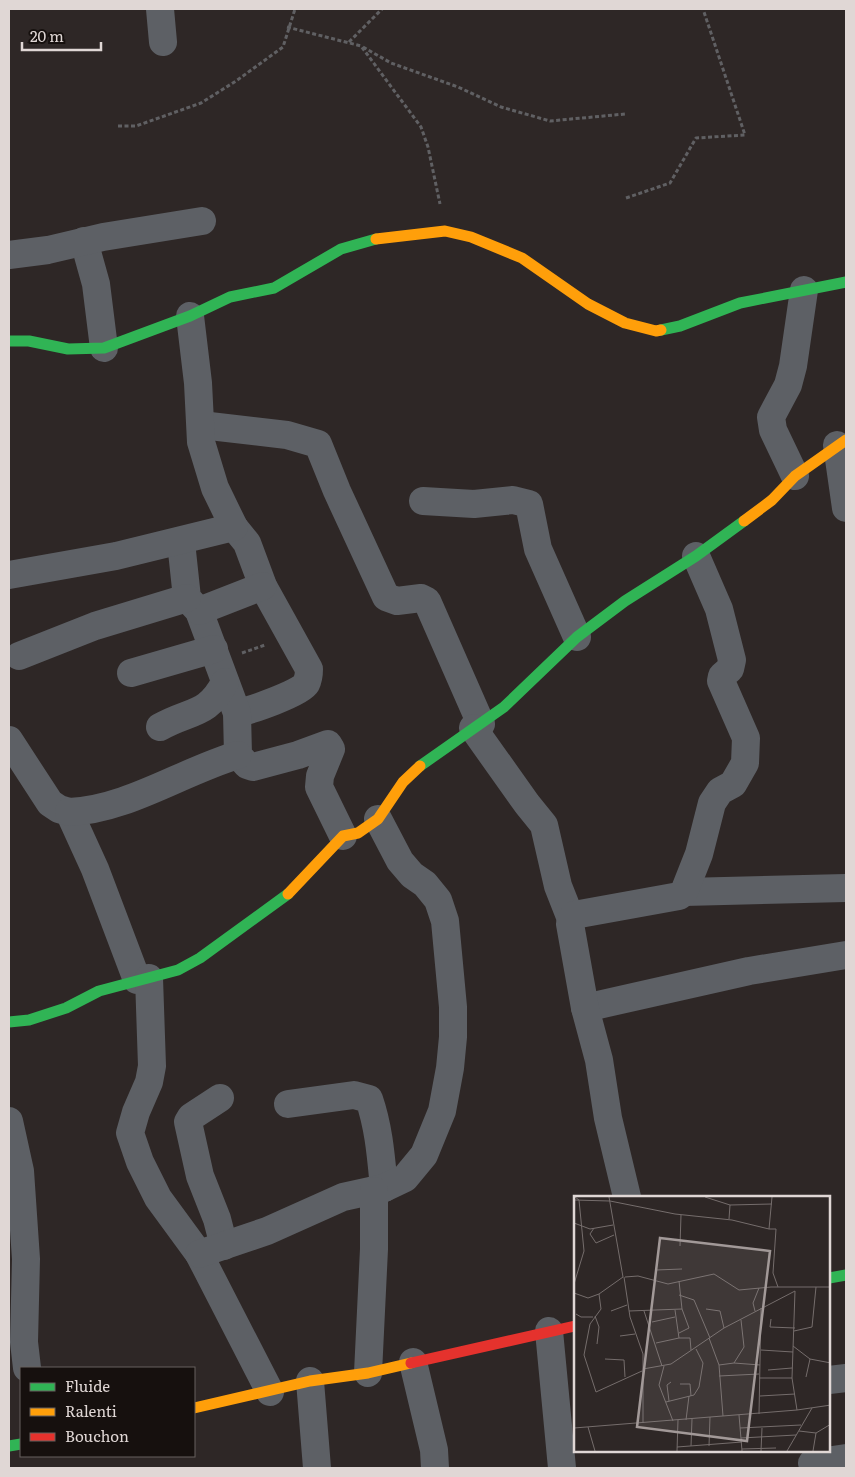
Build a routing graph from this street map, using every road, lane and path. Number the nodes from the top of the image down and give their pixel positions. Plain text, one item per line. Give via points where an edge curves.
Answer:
1 (160, 9) edge
2 (295, 9) edge
3 (382, 9) edge
4 (703, 9) edge
5 (288, 27) junction
6 (163, 42) dead end
7 (349, 42) junction
8 (361, 46) junction
9 (624, 114) dead end
10 (118, 126) dead end
11 (626, 198) dead end
12 (202, 221) dead end
13 (445, 231) junction
14 (84, 241) junction
15 (9, 255) edge
16 (846, 282) edge
17 (804, 290) junction
18 (190, 316) junction
19 (9, 341) edge
20 (104, 348) junction
21 (201, 425) junction
22 (842, 443) edge
23 (795, 476) junction
24 (422, 502) dead end
25 (846, 508) edge
26 (234, 527) junction
27 (181, 542) junction
28 (696, 556) junction
29 (9, 575) edge
30 (263, 586) junction
31 (193, 604) junction
32 (289, 631) junction
33 (577, 637) junction
34 (19, 656) dead end
35 (219, 664) junction
36 (131, 673) dead end
37 (237, 713) junction
38 (477, 726) junction
39 (160, 727) dead end
40 (9, 740) edge
41 (238, 755) junction
42 (69, 812) junction
43 (378, 819) junction
44 (343, 836) junction
45 (846, 888) edge
46 (684, 892) junction
47 (571, 919) junction
48 (846, 955) edge
49 (143, 979) junction
50 (585, 1008) junction
51 (9, 1022) edge
52 (220, 1098) dead end
53 (288, 1104) dead end
54 (9, 1121) edge
55 (379, 1189) junction
56 (628, 1196) edge
57 (212, 1250) junction
58 (846, 1275) edge
59 (830, 1278) edge
60 (562, 1329) edge
61 (413, 1362) junction
62 (27, 1367) edge
63 (368, 1372) junction
64 (846, 1378) edge
65 (830, 1380) edge
66 (310, 1381) junction
67 (270, 1392) junction
68 (195, 1408) edge
69 (846, 1458) edge
70 (812, 1461) edge
71 (316, 1468) edge
72 (434, 1468) edge
73 (562, 1468) edge

1 - 6 street
2 - 5 path
3 - 7 path
4 - 11 path via 745,135 696,138 670,183
5 - 7 path
5 - 10 path via 282,47 201,103 136,126
7 - 8 path
8 - 9 path via 391,63 458,87 501,107 550,121
8 - 13 path via 421,127
12 - 14 street
13 - 17 street via 471,237 522,258 588,304 638,328 656,331 680,326 740,303
13 - 18 street via 361,242 341,249 274,288 230,297
14 - 15 street
14 - 20 street via 98,291
16 - 17 street
17 - 23 street via 793,366 788,385 771,417 773,430
18 - 20 street
18 - 21 street
19 - 20 street via 29,341 68,350
21 - 26 street via 201,442 209,473
21 - 38 street via 287,435 318,444 386,597 397,601 421,598 427,601
22 - 23 street
22 - 25 street
23 - 28 street via 772,500
24 - 33 street via 474,504 513,500 529,504 538,549
26 - 27 street
26 - 30 street via 247,543
27 - 29 street
27 - 31 street
28 - 33 street via 625,601
28 - 46 street via 723,622 732,660 722,681 746,738 745,762 733,784 720,791 712,803 699,854
30 - 31 street
30 - 32 street
31 - 34 street via 95,626
31 - 35 street
32 - 35 path
32 - 37 street via 308,665 306,685 259,707
33 - 38 street via 504,707
35 - 36 street
35 - 37 street
35 - 39 street via 218,697 202,710
37 - 41 street
38 - 43 street via 425,762 403,782
38 - 47 street via 526,804 544,825 558,886
40 - 42 street via 50,803
41 - 42 street via 207,764 172,781 96,809
41 - 44 street via 247,766 253,767 328,744 330,749 319,787
42 - 49 street
43 - 44 street via 358,833
43 - 55 street via 400,861 438,900 449,945 453,1007 450,1068 442,1111 424,1155 405,1178
44 - 49 street via 290,892 260,915 178,970
45 - 46 street
46 - 47 street via 679,896
47 - 50 street
48 - 50 street via 749,971
49 - 51 street via 99,991 66,1008 29,1020
49 - 57 street via 152,1066 130,1133 158,1198
50 - 56 street
52 - 57 street via 188,1122 200,1176 217,1218
53 - 55 street via 354,1095 369,1099 380,1143
54 - 62 street via 20,1171 26,1259 24,1342
55 - 57 street via 343,1197 267,1231
55 - 63 street
57 - 67 street
58 - 59 street
60 - 61 street
60 - 73 street
61 - 63 street
61 - 72 street via 434,1450
63 - 66 street
64 - 65 street
66 - 67 street
66 - 71 street
67 - 68 street
69 - 70 street

